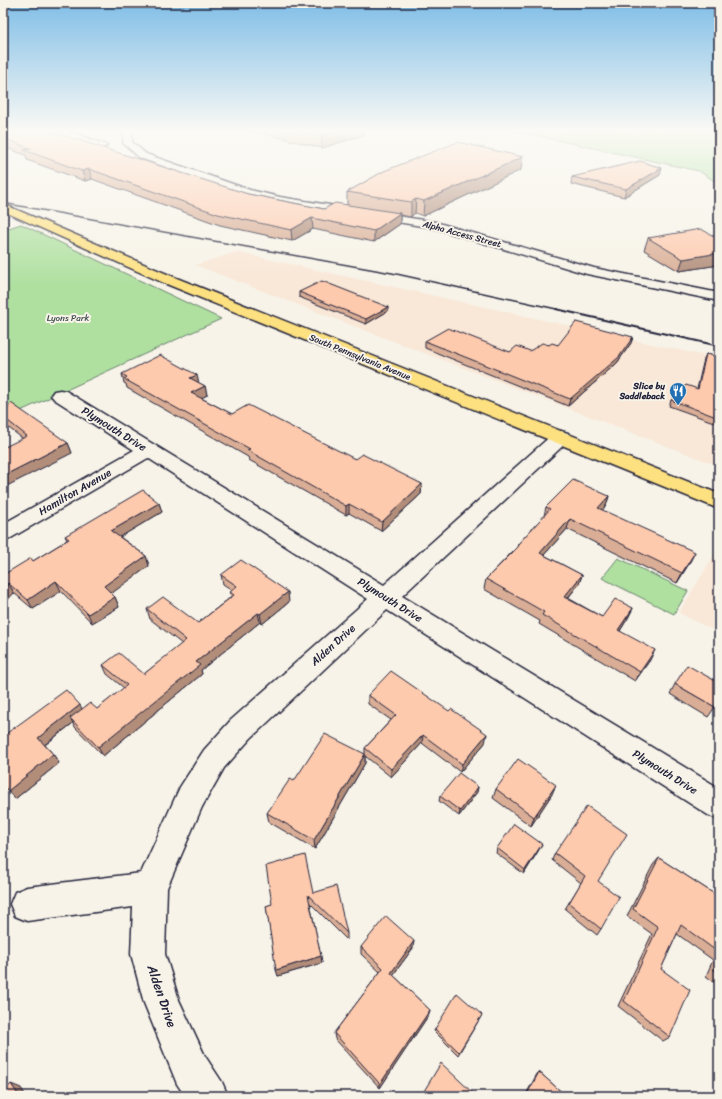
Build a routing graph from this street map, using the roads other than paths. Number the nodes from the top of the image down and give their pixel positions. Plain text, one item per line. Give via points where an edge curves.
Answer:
1 (219, 182) edge
2 (3, 207) edge
3 (719, 297) edge
4 (60, 395) dead end
5 (561, 437) junction
6 (148, 450) junction
7 (719, 502) edge
8 (3, 533) edge
9 (386, 598) junction
10 (719, 805) edge
11 (151, 888) junction
12 (27, 904) dead end
13 (208, 1096) edge

1 - 3 street, Alpha Access Street via 280,200 435,225 592,271
2 - 5 main road, South Pennsylvania Avenue via 176,283
4 - 6 street, Plymouth Drive
5 - 7 main road, South Pennsylvania Avenue
5 - 9 street, Alden Drive
6 - 8 street, Hamilton Avenue
6 - 9 street, Plymouth Drive
9 - 10 street, Plymouth Drive
9 - 11 street, Alden Drive via 241,729 214,760 191,797
11 - 12 street
11 - 13 street, Alden Drive via 148,954 162,1003 191,1070

